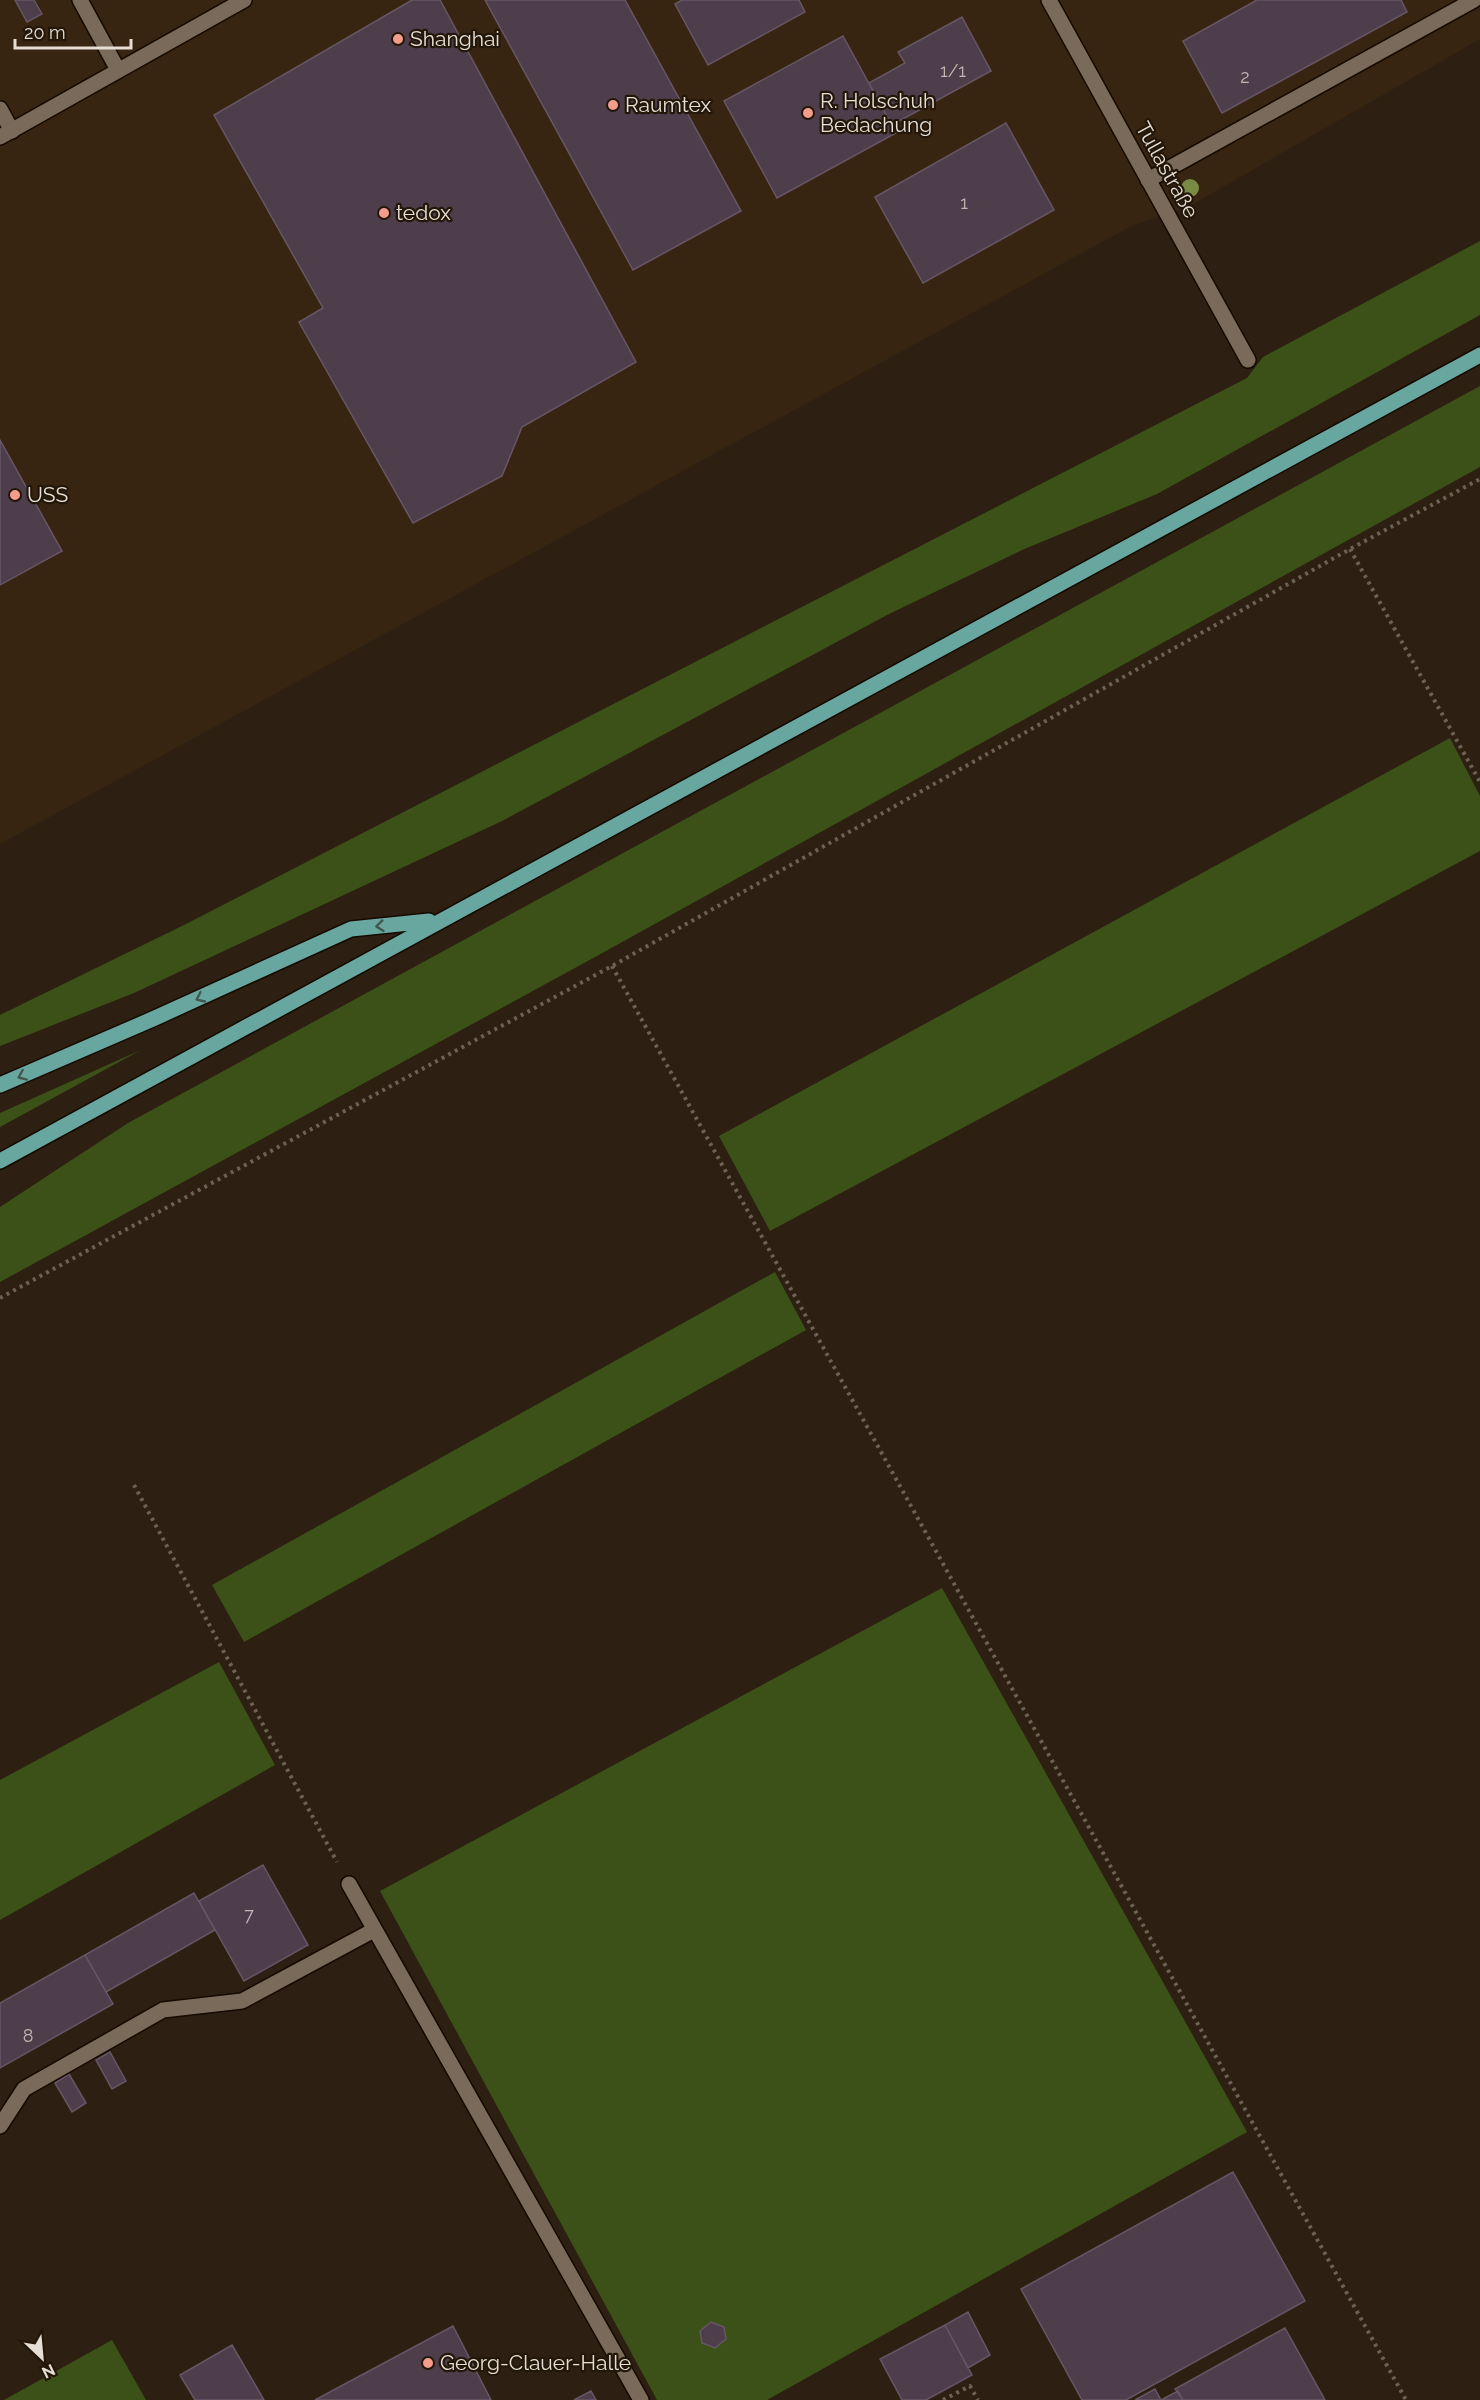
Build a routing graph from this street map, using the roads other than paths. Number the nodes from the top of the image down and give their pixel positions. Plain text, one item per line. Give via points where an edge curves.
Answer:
1 (80, 0) edge
2 (244, 0) edge
3 (1049, 0) edge
4 (1474, 0) edge
5 (118, 70) junction
6 (0, 110) edge
7 (6, 134) edge
8 (1148, 180) junction
9 (1480, 355) edge
10 (1248, 360) dead end
11 (438, 920) junction
12 (0, 1085) edge
13 (0, 1161) edge
14 (349, 1884) road end
15 (374, 1929) junction
16 (0, 2126) edge
17 (641, 2400) edge

1 - 5 street
2 - 5 street
3 - 8 street, Tullastraße
4 - 8 street
5 - 7 street
6 - 7 street
8 - 10 street, Tullastraße
9 - 11 main road
11 -> 12 main road via 351,929
11 - 13 main road
14 - 15 street
15 - 16 street via 242,2001 162,2010 24,2089
15 - 17 street

